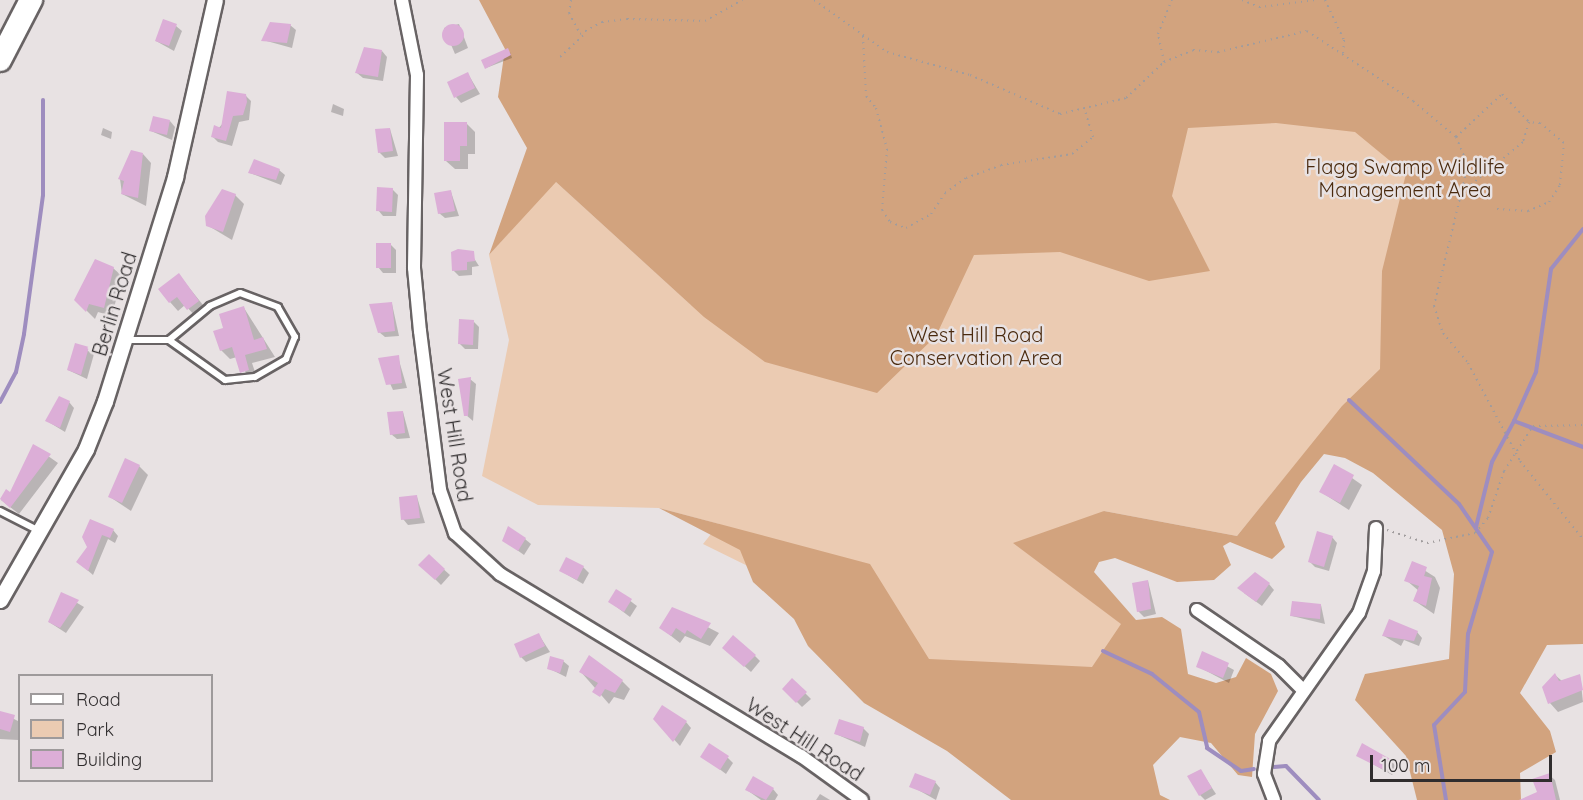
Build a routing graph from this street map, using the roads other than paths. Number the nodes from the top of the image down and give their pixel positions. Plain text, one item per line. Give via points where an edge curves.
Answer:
1 (31, 0) edge
2 (215, 0) edge
3 (402, 0) edge
4 (0, 60) edge
5 (169, 339) junction
6 (125, 340) junction
7 (0, 511) edge
8 (1376, 528) road end
9 (40, 531) junction
10 (0, 600) edge
11 (1197, 610) dead end
12 (1304, 691) junction
13 (862, 800) edge
14 (1274, 800) edge

1 - 4 highway
2 - 6 street, Berlin Road via 196,99
3 - 13 street, West Hill Road via 417,75 414,267 420,331 440,490 455,533 500,574 801,756
5 - 5 lane via 225,380 255,377 286,359 295,337 278,307 240,293 210,306
5 - 6 lane
6 - 9 street, Berlin Road via 89,441
7 - 9 lane
8 - 12 street via 1374,571 1359,613
9 - 10 street, Berlin Road
11 - 12 street via 1279,666
12 - 14 street via 1278,723 1264,758

